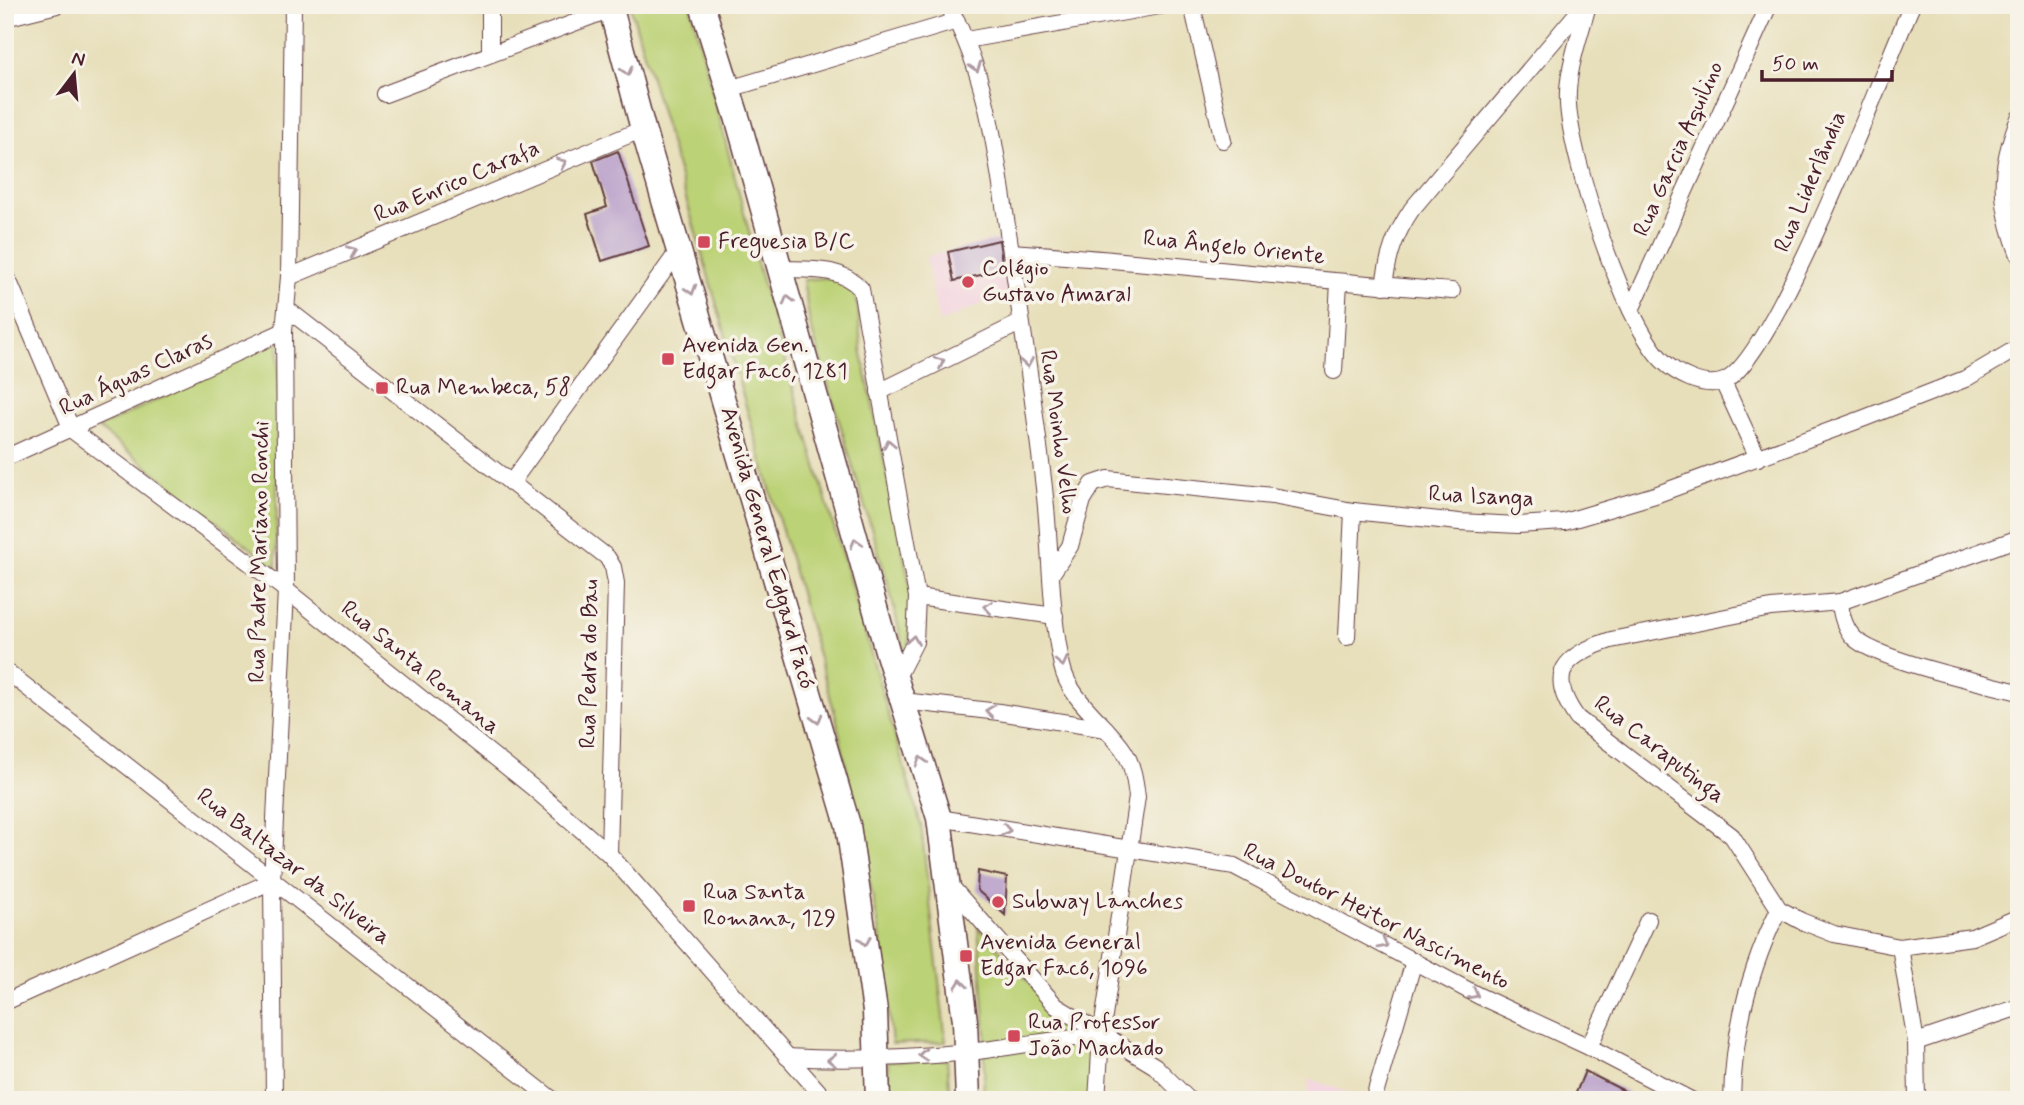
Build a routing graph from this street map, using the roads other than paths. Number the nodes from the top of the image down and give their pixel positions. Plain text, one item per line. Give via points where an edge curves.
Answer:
1 (57, 5) edge
2 (293, 5) edge
3 (490, 5) edge
4 (702, 5) edge
5 (948, 5) edge
6 (1165, 5) edge
7 (1192, 5) edge
8 (1586, 5) edge
9 (1769, 5) edge
10 (1912, 5) edge
11 (610, 7) edge
12 (5, 18) edge
13 (957, 21) junction
14 (967, 40) junction
15 (490, 52) junction
16 (729, 89) junction
17 (385, 94) dead end
18 (2019, 118) edge
19 (643, 129) junction
20 (1223, 140) dead end
21 (679, 250) junction
22 (1012, 252) junction
23 (2019, 255) edge
24 (780, 269) junction
25 (5, 272) edge
26 (289, 277) junction
27 (1339, 282) junction
28 (1384, 286) junction
29 (1452, 291) dead end
30 (287, 309) junction
31 (1631, 310) junction
32 (1020, 323) junction
33 (284, 331) junction
34 (2019, 347) edge
35 (1334, 371) dead end
36 (1723, 382) junction
37 (879, 392) junction
38 (72, 430) junction
39 (5, 458) edge
40 (1758, 458) junction
41 (511, 483) junction
42 (1353, 511) junction
43 (2019, 538) edge
44 (1052, 573) junction
45 (286, 590) junction
46 (917, 597) junction
47 (1840, 601) junction
48 (1055, 616) junction
49 (1347, 637) dead end
50 (5, 670) edge
51 (900, 690) junction
52 (2019, 692) edge
53 (1106, 729) junction
54 (939, 818) junction
55 (1131, 851) junction
56 (609, 853) junction
57 (272, 881) junction
58 (948, 883) junction
59 (1779, 909) junction
60 (2019, 917) edge
61 (1648, 920) dead end
62 (1900, 947) junction
63 (1414, 961) junction
64 (5, 1002) edge
65 (2019, 1007) edge
66 (1101, 1036) junction
67 (1916, 1042) junction
68 (1589, 1047) junction
69 (968, 1052) junction
70 (788, 1057) junction
71 (877, 1059) junction
72 (809, 1093) edge
73 (1374, 1098) dead end
74 (274, 1100) edge
75 (553, 1100) edge
76 (826, 1100) edge
77 (878, 1100) edge
78 (968, 1100) edge
79 (1097, 1100) edge
80 (1189, 1100) edge
81 (1691, 1100) edge
82 (1732, 1100) edge
83 (1917, 1100) edge

1 - 12 street
2 - 26 street, Rua Padre Mariano Ronchi
3 - 15 street
4 - 16 main road
5 - 13 street, Rua Moinho Velho
6 - 14 street
7 - 20 street
8 - 28 street via 1412,209 1395,234
8 - 31 street via 1567,100 1571,138
9 - 31 street, Rua Garcia Aquilino
10 - 36 street, Rua Liderlândia via 1780,310 1739,371
11 - 15 street
11 -> 19 main road, Avenida General Edgard Facó
13 - 14 street, Rua Moinho Velho
13 - 16 street
14 -> 22 street, Rua Moinho Velho via 984,88
15 - 17 street
16 - 24 main road
18 - 23 street via 2004,161 2002,185 2006,220
19 - 21 main road, Avenida General Edgard Facó
26 -> 19 street, Rua Enrico Carafa
21 - 41 street
21 -> 71 main road, Avenida General Edgard Facó via 848,825 876,1011
22 - 27 street, Rua Ângelo Oriente via 1174,263
22 - 32 street, Rua Moinho Velho
24 - 37 street via 853,279 861,289
51 -> 24 main road
25 - 38 street
26 - 30 street, Rua Padre Mariano Ronchi
27 - 28 street, Rua Ângelo Oriente
27 - 35 street
28 - 29 street, Rua Ângelo Oriente
30 - 33 street, Rua Padre Mariano Ronchi
30 - 41 street
31 - 36 street via 1662,359 1685,377
37 -> 32 street
32 -> 44 street, Rua Moinho Velho via 1040,449
33 - 38 street, Rua Águas Claras
33 - 45 street, Rua Padre Mariano Ronchi
34 - 40 street, Rua Isanga via 1965,379
36 - 40 street
46 -> 37 street
38 - 39 street, Rua Águas Claras
38 - 45 street, Rua Santa Romana
40 - 42 street, Rua Isanga via 1564,522 1518,525
41 - 56 street, Rua Pedra do Bau via 614,567
42 - 44 street, Rua Isanga via 1272,496 1108,480 1093,484 1083,500 1070,546
42 - 49 street
43 - 47 street, Rua Caraputinga
44 - 48 street, Rua Moinho Velho
45 - 56 street, Rua Santa Romana
45 - 57 street, Rua Padre Mariano Ronchi
48 -> 46 street
51 -> 46 street via 915,642
47 - 52 street via 1847,629 1861,644 1912,664
47 - 59 street, Rua Caraputinga via 1647,630 1586,648 1562,672 1562,698 1577,718 1732,836
48 -> 53 street, Rua Moinho Velho via 1063,671 1082,703
50 - 57 street, Rua Baltazar da Silveira
53 -> 51 street
54 -> 51 main road
53 - 55 street, Rua Moinho Velho via 1125,752 1133,772 1137,797
54 -> 55 street, Rua Doutor Heitor Nascimento
54 - 58 main road
55 -> 63 street, Rua Doutor Heitor Nascimento via 1234,866
55 - 66 street, Rua Moinho Velho
56 - 70 street, Rua Santa Romana
57 - 64 street
57 - 74 street, Rua Padre Mariano Ronchi
57 - 75 street, Rua Baltazar da Silveira
58 - 66 street via 1037,988
69 -> 58 main road
59 - 62 street via 1834,934
59 - 82 street via 1764,939 1737,1039
60 - 62 street via 1972,937
61 - 68 street
62 - 67 street
63 -> 68 street, Rua Doutor Heitor Nascimento via 1489,1002
63 - 73 street
65 - 67 street
66 - 69 street
66 - 79 street, Rua Moinho Velho
66 - 80 street via 1155,1066
67 - 83 street
68 - 81 street, Rua Doutor Heitor Nascimento
69 -> 71 street
69 - 78 main road
71 -> 70 street
70 - 72 street, Rua Santa Romana
71 - 77 main road, Avenida General Edgard Facó
72 - 76 street, Rua Santa Romana

